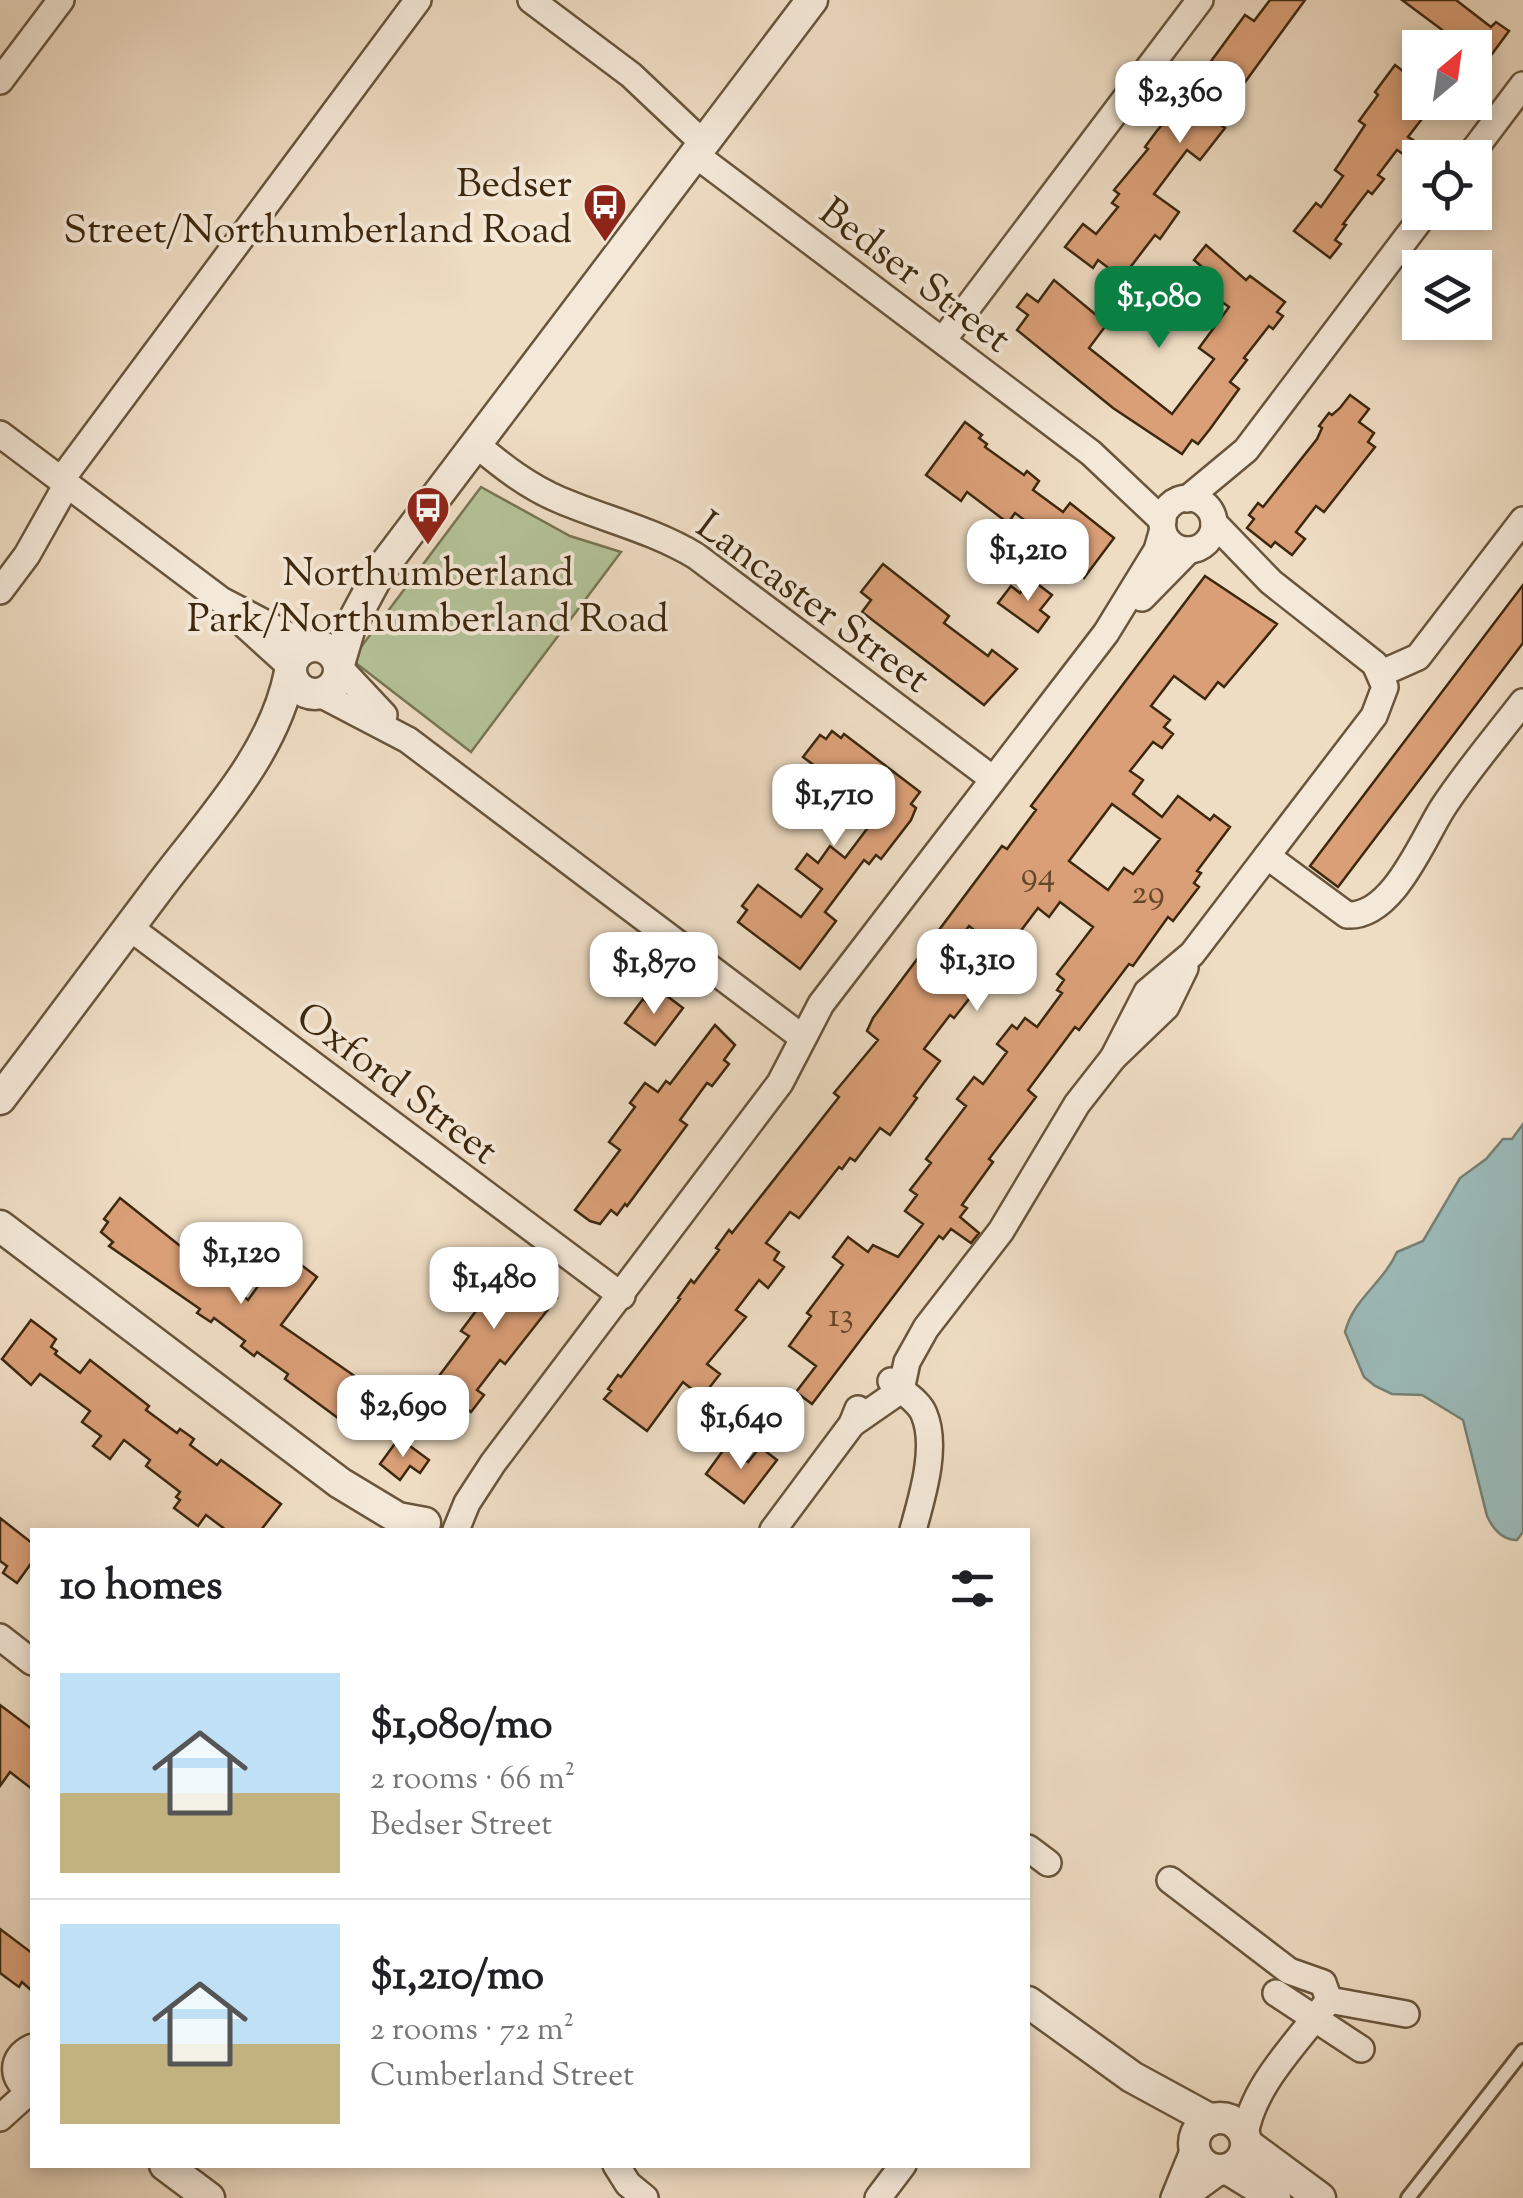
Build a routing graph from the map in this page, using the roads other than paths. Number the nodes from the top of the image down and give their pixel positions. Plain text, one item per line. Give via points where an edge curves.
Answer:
1 (61, 0) edge
2 (531, 0) edge
3 (812, 0) edge
4 (1200, 0) edge
5 (418, 4) edge
6 (0, 81) edge
7 (1523, 85) edge
8 (1482, 140) edge
9 (706, 141) junction
10 (1412, 230) edge
11 (943, 340) junction
12 (0, 434) edge
13 (477, 445) junction
14 (1246, 450) junction
15 (1091, 453) junction
16 (71, 487) junction
17 (1184, 499) junction
18 (1213, 520) junction
19 (1523, 520) edge
20 (1163, 525) junction
21 (1194, 549) junction
22 (380, 571) junction
23 (1272, 582) junction
24 (0, 591) edge
25 (1106, 633) junction
26 (300, 658) junction
27 (339, 665) junction
28 (1382, 673) junction
29 (318, 695) junction
30 (1523, 702) edge
31 (408, 740) junction
32 (993, 779) junction
33 (234, 787) junction
34 (1267, 856) junction
35 (129, 927) junction
36 (803, 1038) junction
37 (0, 1100) edge
38 (0, 1226) edge
39 (622, 1296) junction
40 (895, 1385) junction
41 (340, 1483) junction
42 (434, 1527) edge
43 (386, 1528) edge
44 (774, 1528) edge
45 (914, 1528) edge
46 (0, 1637) edge
47 (30, 1660) edge
48 (1170, 1880) dead end
49 (1276, 1993) dead end
50 (1030, 2003) edge
51 (1321, 2011) junction
52 (1406, 2014) dead end
53 (1361, 2049) dead end
54 (1523, 2052) edge
55 (20, 2062) edge
56 (1265, 2086) junction
57 (1, 2116) edge
58 (1205, 2132) junction
59 (1246, 2140) junction
60 (170, 2168) edge
61 (618, 2168) edge
62 (901, 2168) edge
63 (1224, 2170) junction
64 (209, 2198) edge
65 (645, 2198) edge
66 (878, 2198) edge
67 (1174, 2198) edge
68 (1183, 2198) edge
69 (1275, 2198) edge
70 (1320, 2198) edge
71 (1408, 2198) edge

1 - 6 street
2 - 9 street, Bedser Street
3 - 9 street
4 - 11 street
5 - 16 street
7 - 8 street
9 - 11 street, Bedser Street
9 - 13 street
10 - 14 street
11 - 15 street, Bedser Street
12 - 16 street
13 - 22 street
13 - 32 street, Lancaster Street via 532,486 652,531 696,556
14 - 17 street
14 - 18 street
15 - 17 street, Bedser Street
15 - 20 street, Bedser Street
16 - 24 street
16 - 26 street via 221,600 251,634
17 - 18 street via 1202,503
17 - 20 street via 1169,508
18 - 21 street via 1210,538
18 - 23 street
19 - 28 street via 1418,657
20 - 21 street via 1172,544
20 - 25 street via 1158,550
21 - 23 street
21 - 25 street
22 - 26 street
22 - 27 street via 350,627
23 - 28 street
25 - 32 street
26 - 27 street via 332,652
26 - 29 street via 302,691
26 - 33 street via 271,731
27 - 29 street via 337,682
27 - 31 street
28 - 34 street via 1386,687 1374,716
29 - 31 street
29 - 33 street
30 - 34 street via 1442,809 1409,869 1367,913 1346,915
31 - 36 street
32 - 36 street
33 - 35 street
34 - 40 street via 1192,954 1166,1006 1113,1058 1069,1117 1000,1231 926,1328
35 - 37 street
35 - 39 street, Oxford Street
36 - 39 street via 788,1071
38 - 41 street
39 - 42 street via 493,1463
40 - 44 street via 852,1424
40 - 45 street via 925,1415 928,1432
41 - 42 street via 398,1518
41 - 43 street
46 - 47 street
48 - 51 street via 1289,1970 1323,1983
49 - 51 street
50 - 58 street
51 - 52 street
51 - 53 street
51 - 56 street
54 - 71 lane
55 - 57 street
56 - 58 street
56 - 59 street via 1250,2112
58 - 59 street via 1236,2123
58 - 63 street via 1203,2164
58 - 67 street
59 - 63 street via 1242,2160
59 - 70 street
60 - 64 street
61 - 65 street
62 - 66 street
63 - 68 street
63 - 69 street

